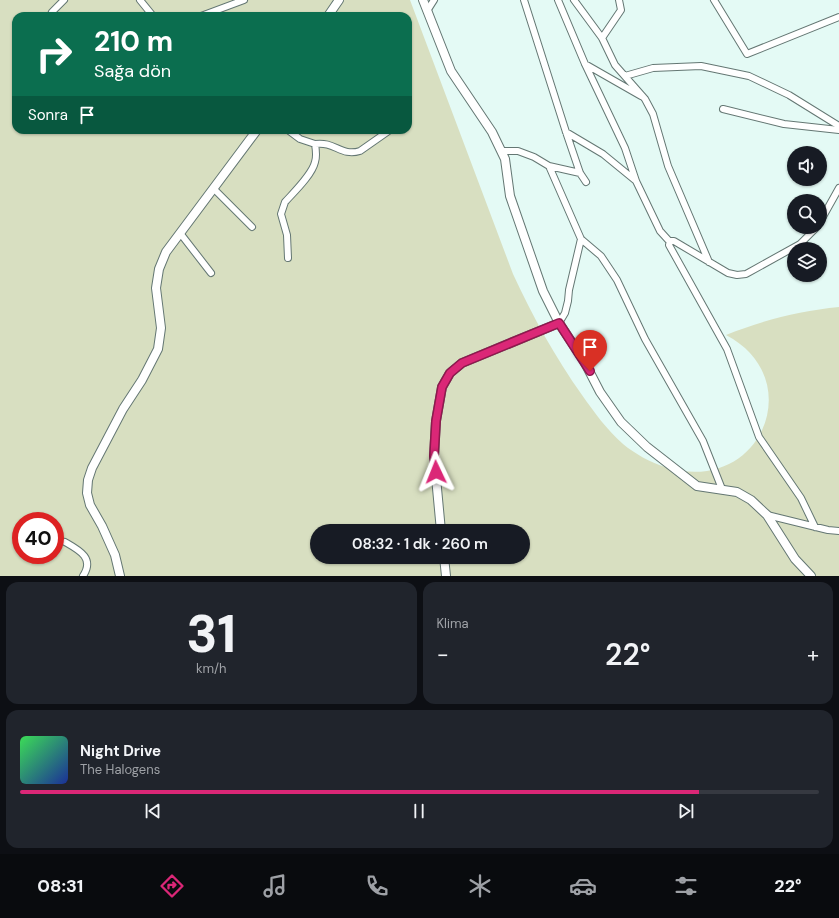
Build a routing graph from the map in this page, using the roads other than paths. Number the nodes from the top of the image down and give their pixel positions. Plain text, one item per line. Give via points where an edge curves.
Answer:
1 (64, 0) edge
2 (140, 0) edge
3 (244, 0) edge
4 (339, 0) edge
5 (423, 0) edge
6 (434, 0) edge
7 (524, 0) edge
8 (558, 0) edge
9 (574, 0) edge
10 (619, 0) edge
11 (714, 0) edge
12 (52, 12) edge
13 (150, 12) edge
14 (212, 12) edge
15 (331, 12) edge
16 (427, 12) junction
17 (839, 17) edge
18 (602, 38) junction
19 (585, 64) junction
20 (625, 76) junction
21 (645, 99) junction
22 (723, 109) dead end
23 (839, 126) edge
24 (839, 130) edge
25 (566, 132) junction
26 (254, 134) edge
27 (293, 134) edge
28 (384, 134) edge
29 (315, 144) junction
30 (501, 151) junction
31 (549, 166) junction
32 (580, 173) junction
33 (636, 181) junction
34 (586, 182) dead end
35 (839, 188) edge
36 (214, 189) junction
37 (827, 209) edge
38 (252, 227) dead end
39 (180, 233) junction
40 (810, 234) edge
41 (581, 239) junction
42 (670, 242) junction
43 (288, 258) dead end
44 (709, 262) junction
45 (211, 273) dead end
46 (559, 323) junction
47 (722, 489) junction
48 (767, 515) junction
49 (440, 524) edge
50 (815, 527) junction
51 (828, 530) junction
52 (839, 532) edge
53 (839, 535) edge
54 (65, 542) dead end
55 (445, 564) edge
56 (83, 576) edge
57 (120, 576) edge
58 (446, 576) edge
59 (811, 576) edge

1 - 12 street
2 - 13 street
3 - 14 street
4 - 15 street
5 - 16 street
6 - 16 street
7 - 25 street
8 - 19 street
9 - 18 street
10 - 18 street via 621,10
11 - 17 street via 747,54
16 - 30 street via 452,71 492,132
18 - 20 street via 615,65
19 - 21 street
19 - 33 street via 625,148
20 - 21 street
20 - 23 street via 653,68 701,66 749,76 789,95
21 - 44 street via 668,166
22 - 24 street via 784,124
25 - 32 street
25 - 33 street via 603,154
26 - 36 street
27 - 29 street
28 - 29 street via 355,152 342,151 329,144
29 - 43 street via 315,163 311,172 282,208
30 - 31 street via 523,153
30 - 46 street via 505,159 510,196 543,291
31 - 32 street
31 - 41 street
32 - 34 street
33 - 42 street via 660,231
35 - 37 street
36 - 38 street
36 - 39 street
39 - 45 street
39 - 57 street via 166,252 159,269 156,288 161,328 158,349 123,409 88,480 87,493 90,505 116,555
40 - 44 street via 800,244 746,274 728,273
41 - 46 street via 568,302
41 - 47 street via 601,256 617,280 645,339 704,441
42 - 44 street via 674,241
42 - 50 street via 727,349 759,437 801,498
46 - 47 street via 621,422 647,447 697,486
46 - 49 street via 462,363 450,373 442,387 436,421 434,456
47 - 48 street via 737,492 751,500
48 - 50 street
48 - 59 street via 795,559
50 - 51 street
51 - 52 street
51 - 53 street
54 - 56 street via 84,554 87,565
55 - 58 street

